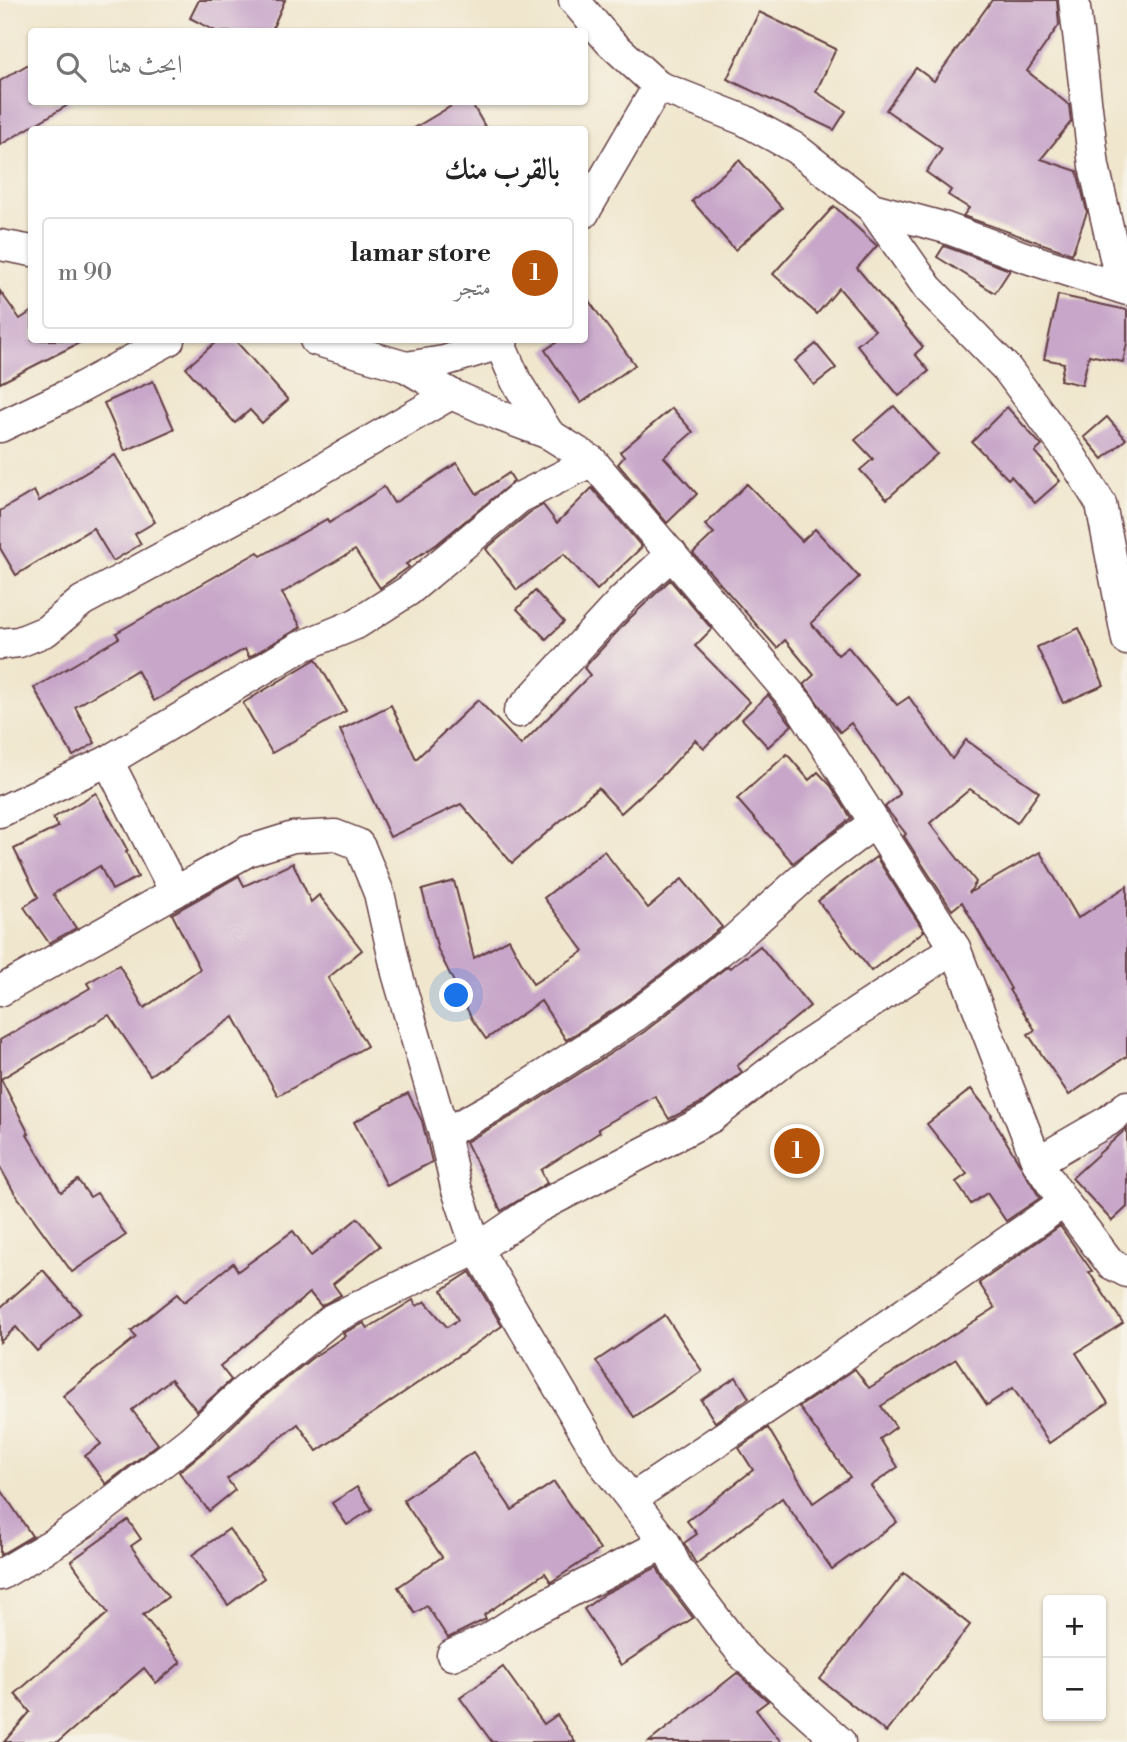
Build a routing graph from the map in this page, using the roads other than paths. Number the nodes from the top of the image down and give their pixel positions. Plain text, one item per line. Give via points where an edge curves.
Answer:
1 (574, 0) edge
2 (1074, 0) edge
3 (658, 86) junction
4 (588, 206) edge
5 (872, 208) junction
6 (0, 245) edge
7 (28, 250) edge
8 (1125, 289) edge
9 (163, 343) edge
10 (325, 343) edge
11 (499, 343) edge
12 (502, 343) edge
13 (406, 367) junction
14 (451, 394) junction
15 (0, 427) edge
16 (549, 434) junction
17 (593, 461) junction
18 (673, 554) junction
19 (1127, 640) edge
20 (0, 644) edge
21 (519, 712) dead end
22 (108, 761) junction
23 (0, 812) edge
24 (874, 823) junction
25 (175, 892) junction
26 (955, 948) junction
27 (0, 991) edge
28 (1127, 1106) edge
29 (444, 1134) junction
30 (1037, 1162) junction
31 (1064, 1202) junction
32 (477, 1249) junction
33 (1127, 1272) edge
34 (633, 1498) junction
35 (665, 1543) junction
36 (0, 1575) edge
37 (452, 1655) dead end
38 (840, 1742) edge

1 - 3 street via 609,41
2 - 8 street via 1094,166
3 - 4 street
3 - 5 street via 744,120 796,148
5 - 8 street via 946,228
5 - 19 street via 928,288 1007,369 1101,504
6 - 7 street
9 - 15 street
10 - 13 street
11 - 13 street via 444,361
12 - 16 street via 516,381
13 - 14 street
14 - 16 street
14 - 20 street via 82,601 46,631
16 - 17 street
17 - 18 street
17 - 22 street via 519,498 408,591 356,624 300,647
18 - 21 street via 623,599
18 - 24 street via 800,706
22 - 23 street
22 - 25 street
24 - 26 street
24 - 29 street via 634,1017
25 - 27 street
25 - 29 street via 248,851 293,837 335,835 358,844 379,893
26 - 30 street
26 - 32 street via 789,1057 712,1116 537,1208
28 - 30 street
29 - 32 street
30 - 31 street
31 - 33 street via 1111,1264
31 - 34 street
32 - 34 street via 603,1463
32 - 36 street via 332,1319 190,1441 54,1544
34 - 35 street
35 - 37 street
35 - 38 street via 677,1568 744,1656

